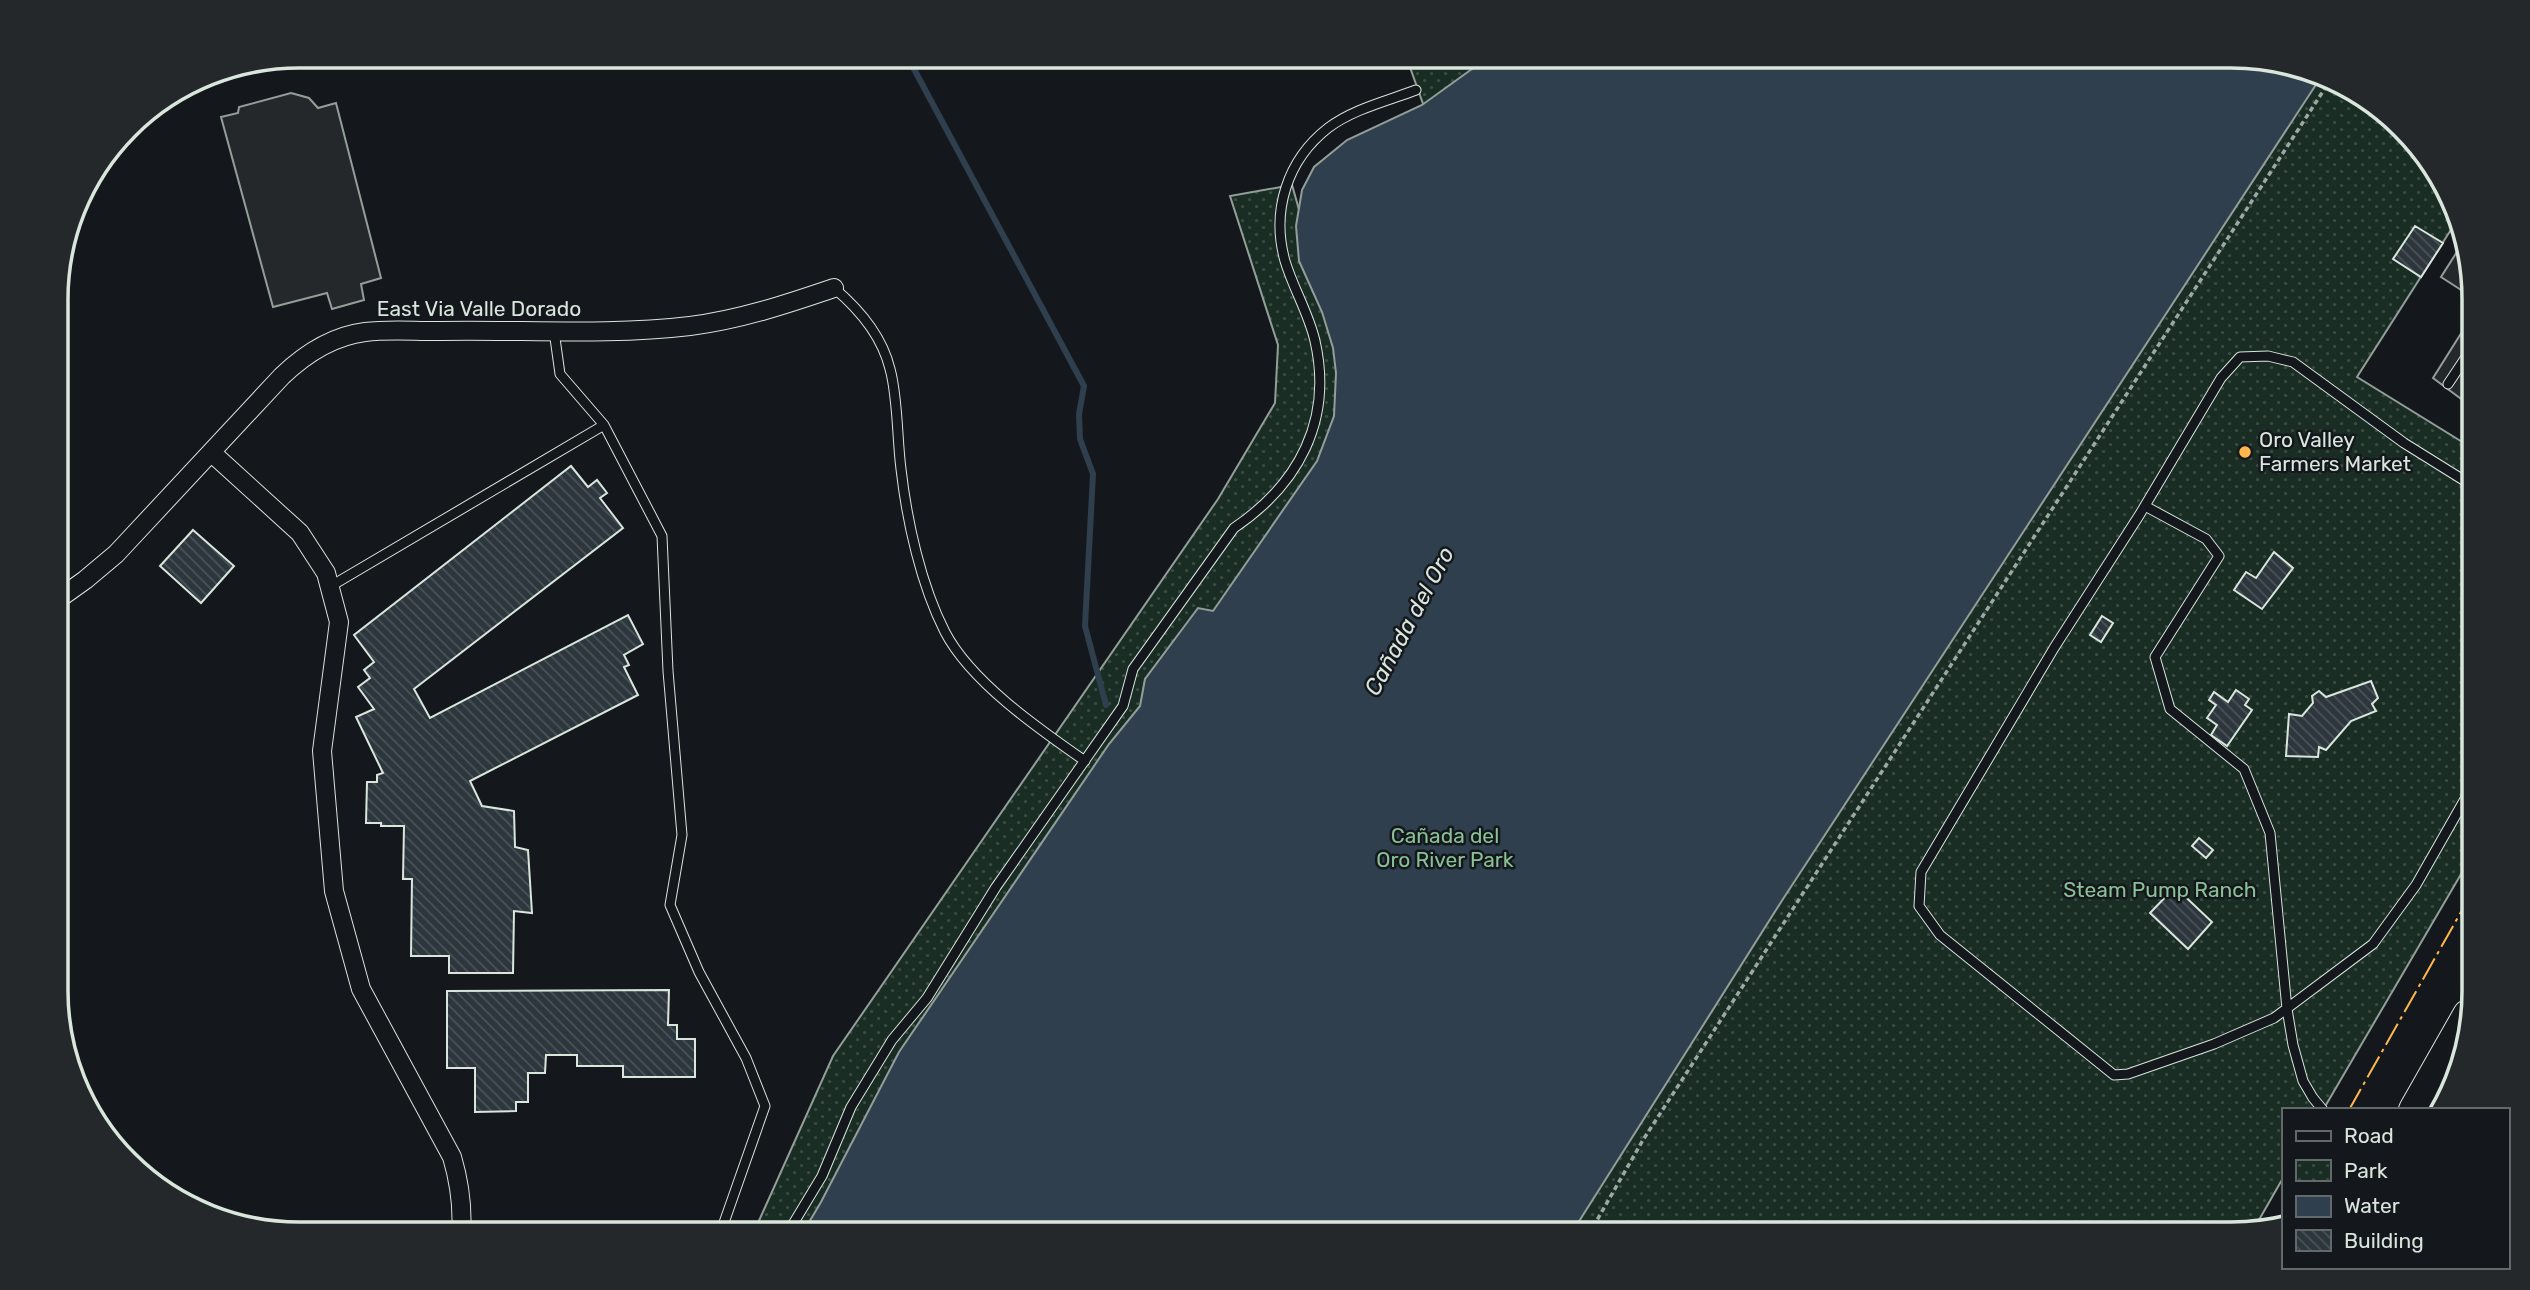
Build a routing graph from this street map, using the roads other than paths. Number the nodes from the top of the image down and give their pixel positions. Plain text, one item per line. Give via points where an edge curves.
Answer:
1 (1416, 90) dead end
2 (834, 288) joint
3 (554, 330) junction
4 (2462, 363) edge
5 (2448, 384) dead end
6 (604, 425) junction
7 (212, 453) junction
8 (2462, 479) edge
9 (2145, 506) junction
10 (331, 586) junction
11 (69, 592) edge
12 (1084, 761) junction
13 (2462, 804) edge
14 (2287, 1009) junction
15 (2457, 1034) edge
16 (2321, 1108) edge
17 (2415, 1108) edge
18 (462, 1222) edge
19 (724, 1222) edge
20 (794, 1222) edge

1 - 12 lane via 1356,112 1330,127 1289,175 1281,238 1319,361 1314,431 1305,453 1273,497 1234,528 1133,669 1123,706
2 - 3 street, East Via Valle Dorado via 690,326
2 - 12 lane via 856,306 870,326 890,369 901,473 922,578 946,634 973,673
3 - 6 lane via 560,373
3 - 7 street, East Via Valle Dorado via 364,332 338,340 299,360
4 - 5 lane
6 - 10 lane
6 - 19 lane via 662,536 682,835 670,905 765,1106
7 - 10 street via 300,533
7 - 11 street, East Via Valle Dorado via 116,554
8 - 9 lane via 2293,362 2268,356 2240,357 2221,378
9 - 14 lane via 2206,539 2219,556 2155,657 2170,709 2244,769 2270,833
9 - 14 lane via 1921,872 1919,906 1940,935 2114,1075 2214,1044
10 - 18 street via 339,622 322,751 334,891 362,989 452,1157 460,1183
12 - 20 lane via 996,887 927,998 883,1056 851,1107 822,1176
13 - 14 lane via 2416,885 2373,944
14 - 16 lane via 2303,1081
15 - 17 highway

